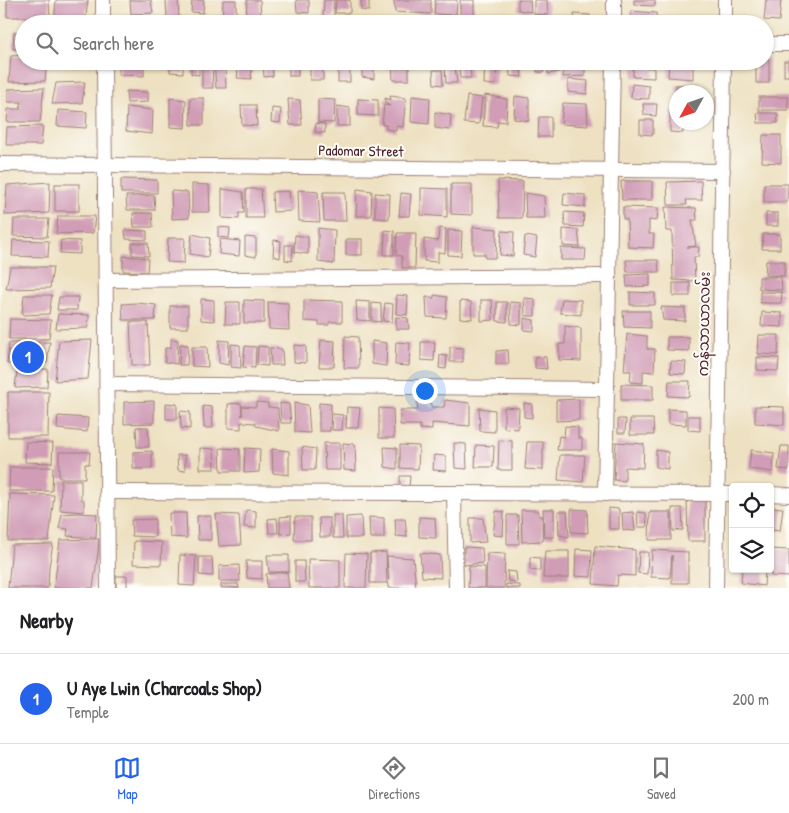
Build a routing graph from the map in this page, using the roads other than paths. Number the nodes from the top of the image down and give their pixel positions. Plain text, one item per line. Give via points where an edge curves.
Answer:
1 (103, 0) edge
2 (614, 0) edge
3 (725, 0) edge
4 (103, 15) edge
5 (614, 15) edge
6 (725, 15) edge
7 (774, 44) edge
8 (789, 44) edge
9 (104, 70) edge
10 (613, 70) edge
11 (724, 70) edge
12 (0, 164) edge
13 (105, 165) junction
14 (611, 170) junction
15 (722, 171) junction
16 (609, 276) junction
17 (106, 280) junction
18 (107, 384) junction
19 (607, 388) junction
20 (108, 492) junction
21 (454, 493) junction
22 (605, 494) junction
23 (717, 494) junction
24 (729, 494) edge
25 (774, 494) edge
26 (789, 495) edge
27 (108, 588) edge
28 (456, 588) edge
29 (716, 588) edge

1 - 4 street
2 - 5 street
3 - 6 street
7 - 8 street
9 - 13 street
10 - 14 street
11 - 15 street, ကန်သာယာလမ်း
12 - 13 street, Padomar Street
13 - 14 street, Padomar Street
13 - 17 street
14 - 15 street, Padomar Street
14 - 16 street
15 - 23 street, ကန်သာယာလမ်း
16 - 17 street
16 - 19 street
17 - 18 street
18 - 19 street
18 - 20 street
19 - 22 street
20 - 21 street
20 - 27 street
21 - 22 street
21 - 28 street
22 - 23 street
23 - 24 street
23 - 29 street, ကန်သာယာလမ်း
25 - 26 street

